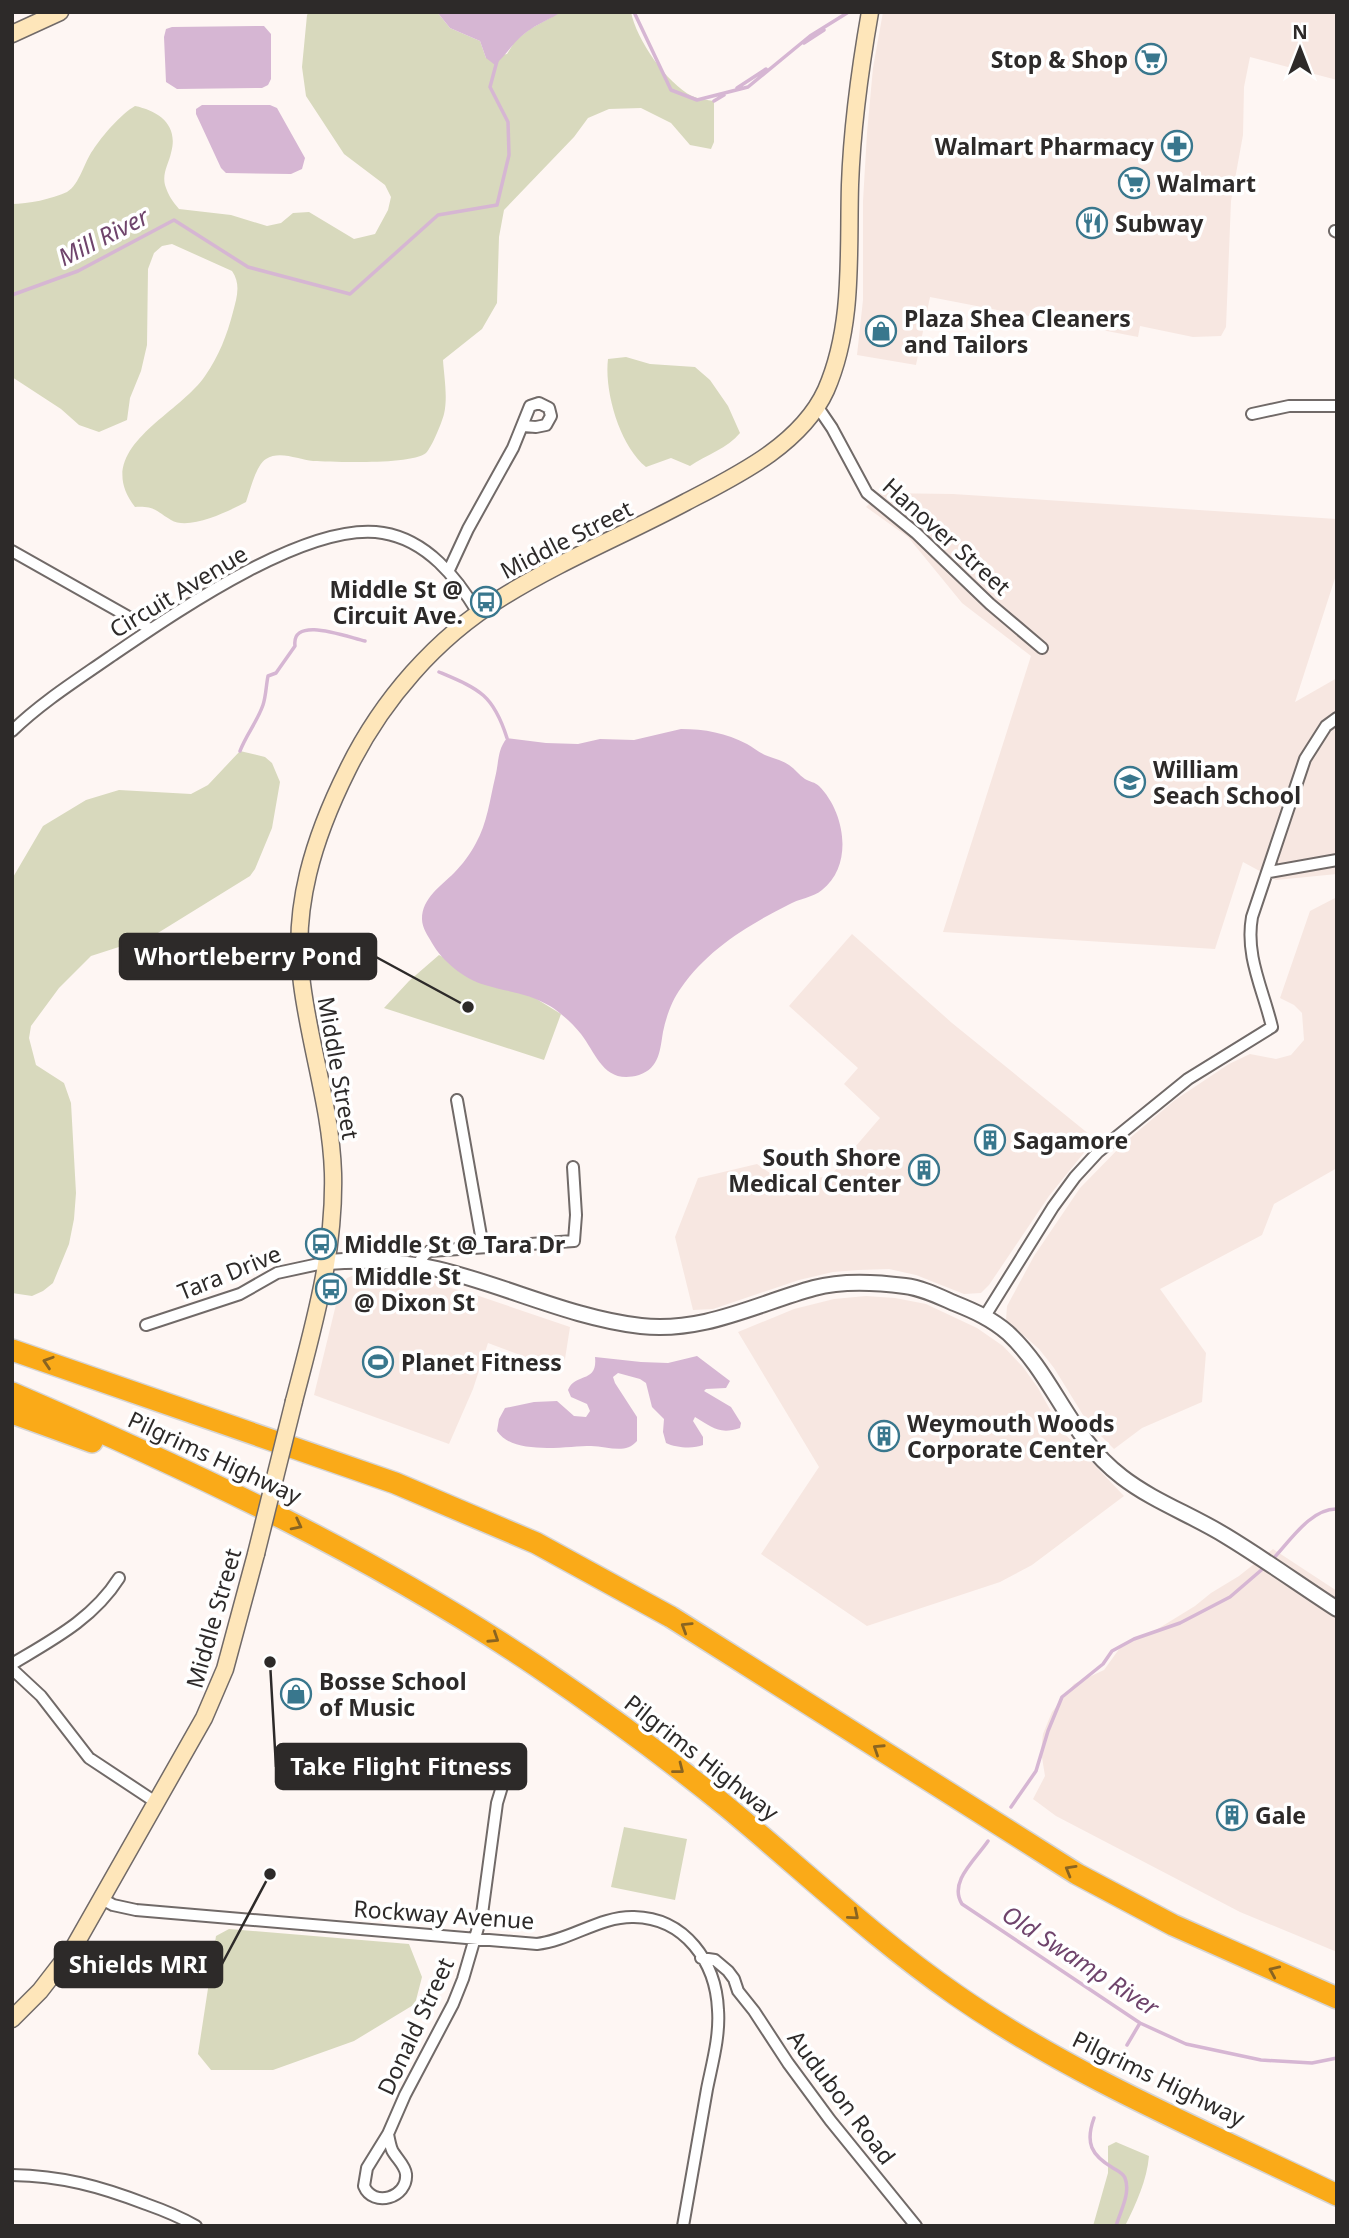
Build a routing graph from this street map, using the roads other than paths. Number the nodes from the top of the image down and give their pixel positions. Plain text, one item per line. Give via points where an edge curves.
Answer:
1 (60, 12) edge
2 (870, 12) edge
3 (12, 34) edge
4 (817, 406) junction
5 (1337, 407) edge
6 (1252, 414) dead end
7 (523, 426) dead end
8 (12, 551) edge
9 (449, 570) junction
10 (478, 613) junction
11 (150, 629) junction
12 (1042, 648) dead end
13 (1337, 718) edge
14 (12, 731) edge
15 (1337, 860) edge
16 (1269, 872) junction
17 (457, 1100) dead end
18 (573, 1167) dead end
19 (483, 1247) junction
20 (328, 1262) junction
21 (417, 1265) junction
22 (985, 1316) junction
23 (146, 1325) dead end
24 (12, 1350) edge
25 (12, 1393) edge
26 (12, 1413) edge
27 (241, 1497) junction
28 (119, 1578) dead end
29 (1337, 1609) edge
30 (12, 1667) edge
31 (506, 1770) dead end
32 (157, 1803) junction
33 (102, 1899) junction
34 (475, 1940) junction
35 (701, 1958) junction
36 (738, 1991) junction
37 (716, 1995) junction
38 (1337, 1998) edge
39 (12, 2019) edge
40 (388, 2134) junction
41 (12, 2175) edge
42 (1337, 2195) edge
43 (196, 2226) edge
44 (683, 2226) edge
45 (916, 2226) edge

1 - 3 main road
2 - 4 main road, Middle Street via 850,181 842,343
4 - 10 main road, Middle Street via 760,461 556,566
4 - 12 street, Hanover Street via 867,494
5 - 6 street via 1289,407
7 - 9 street
8 - 11 street
9 - 10 street, Circuit Avenue
9 - 11 street, Circuit Avenue via 398,537 372,531 339,536 247,571
10 - 20 main road, Middle Street via 427,658 377,720 331,805 310,863 299,961 331,1145
11 - 14 street, Circuit Avenue via 48,700
13 - 16 street via 1326,726 1305,760
15 - 16 street
16 - 22 street via 1252,917 1249,945 1272,1027 1188,1079 1098,1152 1053,1207
17 - 19 street
18 - 19 street via 574,1241
19 - 21 street via 430,1251
20 - 21 street
20 - 23 street, Tara Drive via 277,1273 240,1294
20 - 32 main road, Middle Street, bridge via 217,1693
21 - 22 street via 644,1326 705,1323 816,1287 859,1282 908,1286
22 - 29 street via 1029,1357 1076,1430 1106,1464
38 -> 24 highway, Pilgrims Highway via 1193,1935 1096,1885 671,1617 536,1543 395,1483
25 - 27 highway, Pilgrims Highway
26 - 27 highway
27 -> 42 highway, Pilgrims Highway via 402,1581 574,1691 694,1781 906,1958 993,2020 1097,2079
28 - 30 street via 84,1618
30 - 32 street via 89,1758
31 - 34 street, Donald Street via 496,1803
32 - 33 main road, Middle Street
33 - 34 street, Rockway Avenue via 136,1910
33 - 39 main road, Middle Street via 57,1971
34 - 35 street, Rockway Avenue via 537,1944 602,1922 634,1917 671,1925
34 - 40 street, Donald Street via 458,1992
35 - 36 street, Audubon Road via 720,1964
35 - 37 street, Rockway Avenue
36 - 37 street
36 - 45 street, Audubon Road via 830,2120
37 - 44 street, Rockway Avenue via 715,2045
40 - 40 street, Donald Street via 364,2175 366,2191 376,2198 397,2194 405,2182 404,2168
41 - 43 street via 56,2177 105,2188

